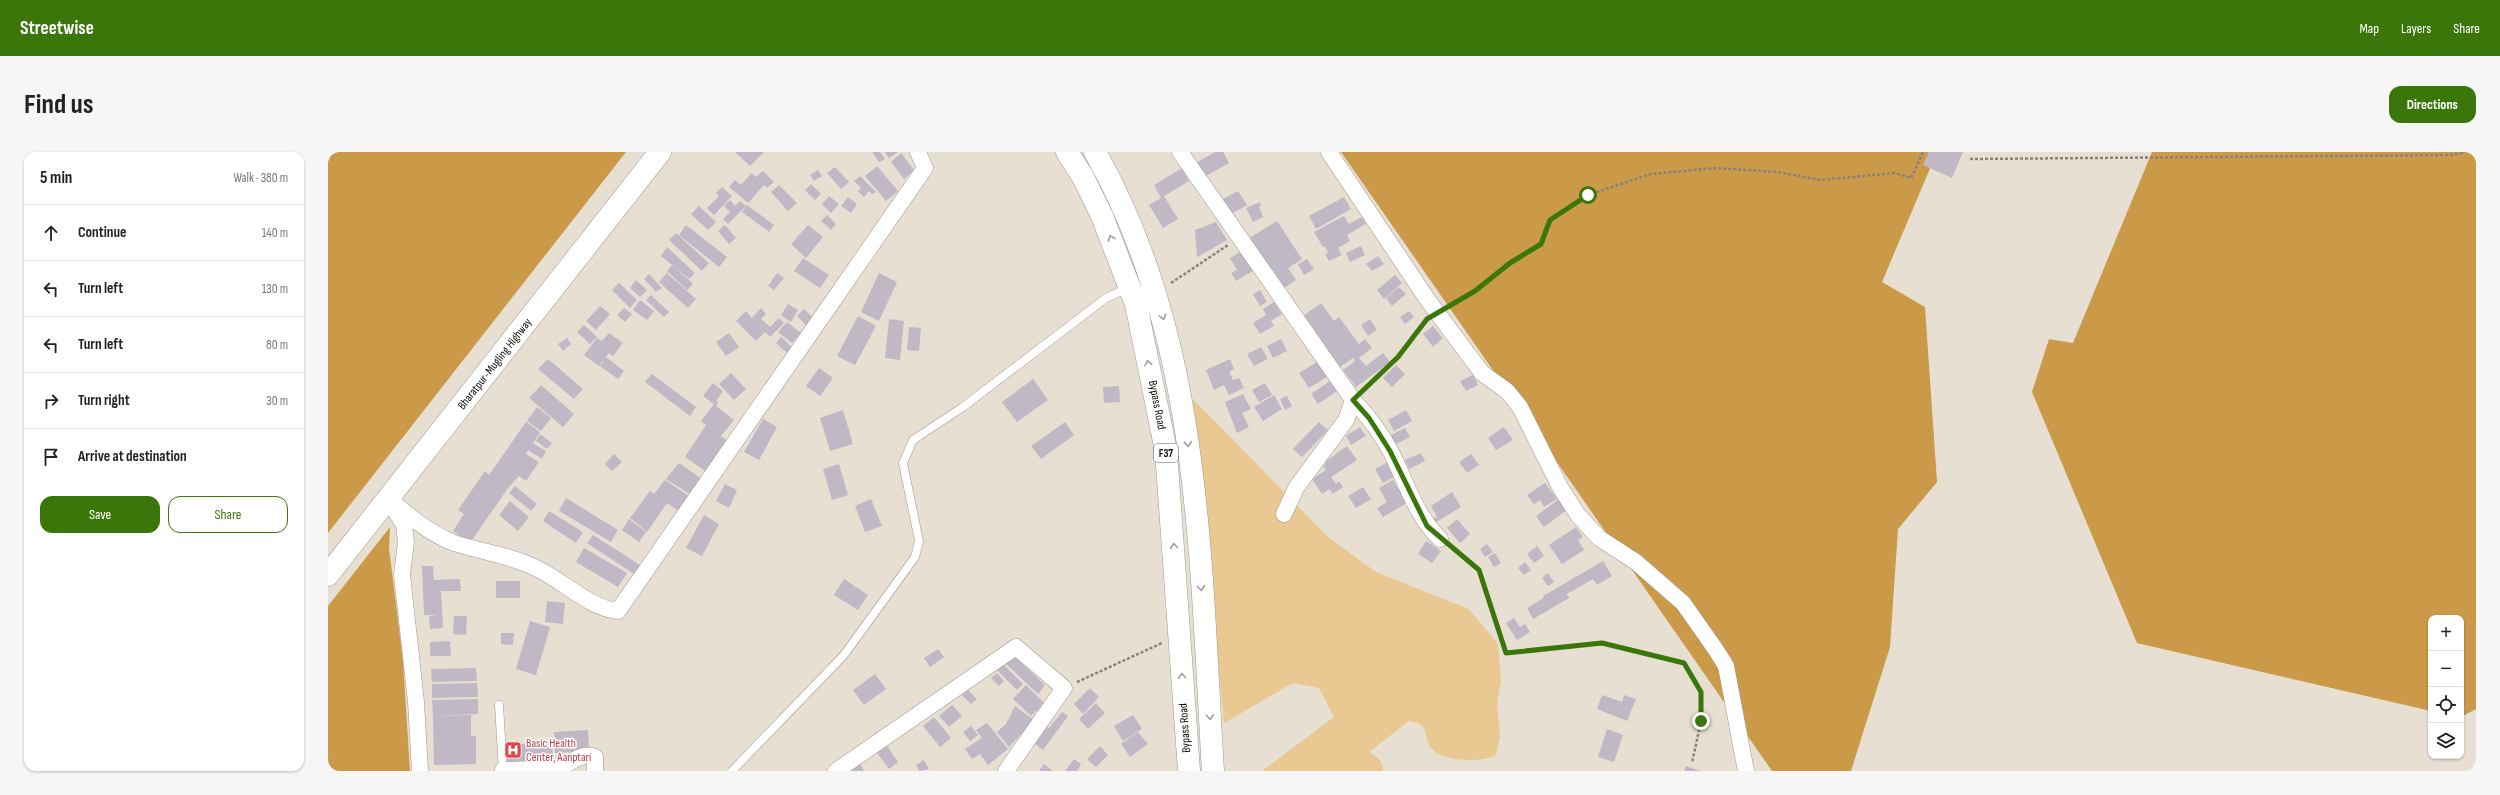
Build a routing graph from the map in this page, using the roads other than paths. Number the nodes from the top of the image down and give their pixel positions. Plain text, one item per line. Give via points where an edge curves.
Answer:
1 (660, 152) edge
2 (918, 152) edge
3 (1067, 152) edge
4 (1095, 152) edge
5 (1180, 152) edge
6 (1329, 152) edge
7 (1156, 293) junction
8 (1133, 295) junction
9 (1353, 400) junction
10 (389, 500) junction
11 (1284, 514) dead end
12 (1440, 539) road end
13 (328, 575) edge
14 (499, 706) dead end
15 (842, 769) edge
16 (420, 771) edge
17 (503, 771) edge
18 (595, 771) edge
19 (732, 771) edge
20 (1006, 771) edge
21 (1188, 771) edge
22 (1213, 771) edge
23 (1746, 771) edge

1 - 10 main road, Bharatpur-Mugling Highway
2 - 10 street via 925,168 618,611 605,610 554,577 520,560 438,536
8 -> 3 main road, Bypass Road / F37 via 1102,216
4 - 7 main road, Bypass Road / F37 via 1116,189 1138,240
5 - 9 street
6 - 23 street via 1437,312 1482,373 1507,391 1520,407 1560,487 1578,515 1599,538 1636,562 1683,603 1716,650 1726,666
7 - 8 main road
7 -> 22 main road, Bypass Road / F37 via 1176,365 1185,414 1204,617
8 - 19 lane via 1106,298 963,408 913,440 903,463 919,541 915,557 844,655
21 -> 8 main road, Bypass Road / F37 via 1166,451
9 - 11 street via 1346,420 1296,488
9 - 12 street via 1369,418 1390,451 1427,526
10 - 13 main road, Bharatpur-Mugling Highway
10 - 16 street via 404,525 406,542 402,574 416,702
14 - 17 lane
15 - 20 street via 1016,647 1064,688
17 - 18 street via 562,766 573,759 591,755 595,757

